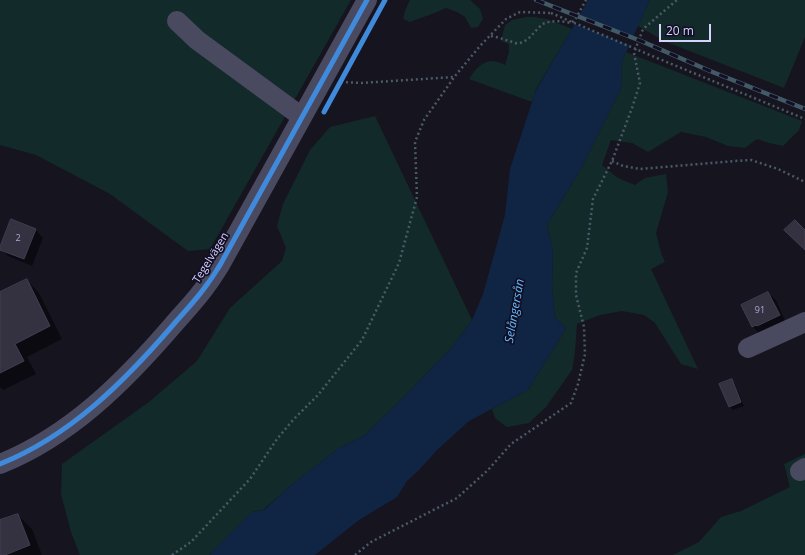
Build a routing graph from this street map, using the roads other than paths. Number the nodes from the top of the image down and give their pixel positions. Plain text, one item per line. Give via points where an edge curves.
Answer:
1 (367, 0) edge
2 (177, 21) dead end
3 (302, 117) junction
4 (805, 322) edge
5 (748, 348) dead end
6 (0, 464) edge

1 - 3 street, Tegelvägen
2 - 3 street via 197,40
3 - 6 street, Tegelvägen via 220,265 208,283 146,356 72,424 36,447
4 - 5 street

